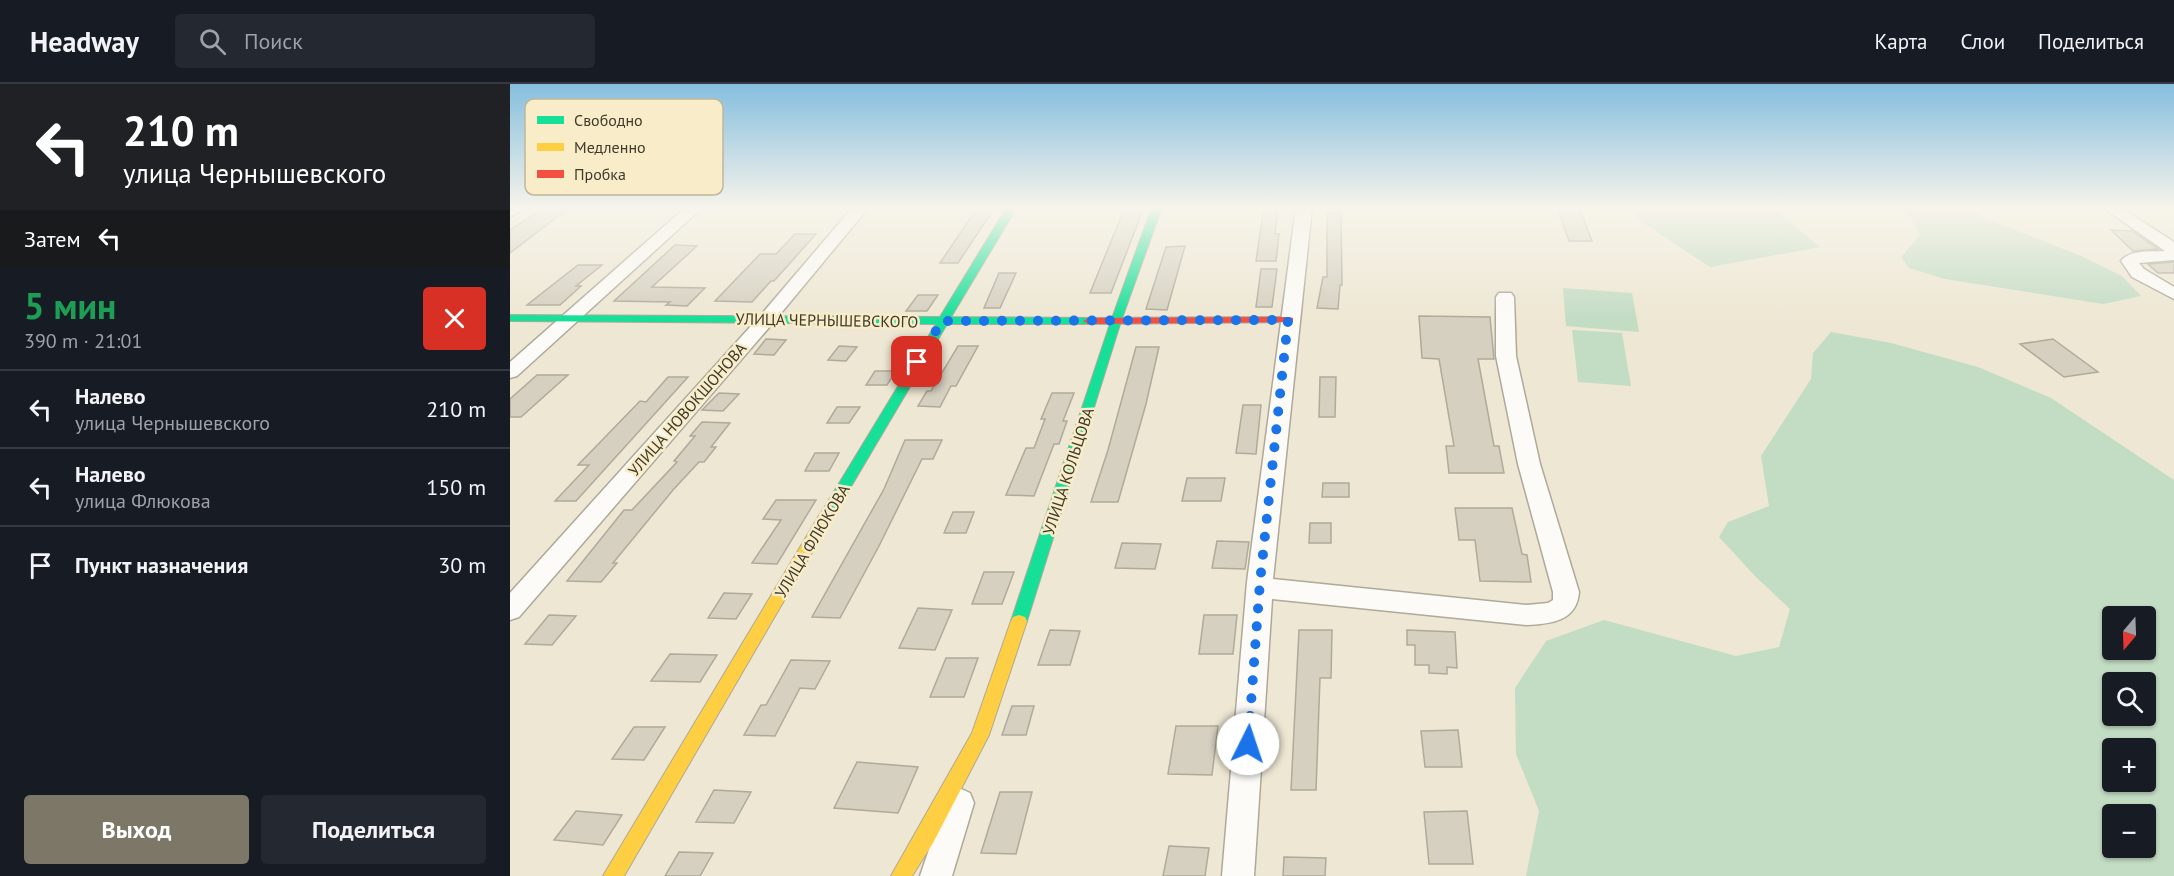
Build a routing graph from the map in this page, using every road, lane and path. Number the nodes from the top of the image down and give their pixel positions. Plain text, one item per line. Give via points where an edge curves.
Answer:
1 (653, 244) edge
2 (830, 244) edge
3 (989, 244) edge
4 (1144, 244) edge
5 (1299, 244) edge
6 (2174, 255) edge
7 (2174, 294) edge
8 (1505, 297) dead end
9 (571, 317) junction
10 (510, 318) edge
11 (766, 320) junction
12 (1288, 320) junction
13 (942, 321) junction
14 (1116, 321) junction
15 (510, 372) edge
16 (1261, 588) junction
17 (510, 610) edge
18 (980, 735) junction
19 (613, 876) edge
20 (901, 876) edge
21 (936, 876) edge
22 (1238, 876) edge

1 - 9 street
2 - 11 street, УЛИЦА НОВОКШОНОВА
3 - 13 street, УЛИЦА ФЛЮКОВА
4 - 14 street, УЛИЦА КОЛЬЦОВА
5 - 12 street
6 - 7 street via 2129,261 2138,273
8 - 16 street via 1506,356 1529,464 1566,592 1565,605 1547,614 1527,615
9 - 10 street, УЛИЦА ЧЕРНЫШЕВСКОГО
9 - 11 street, УЛИЦА ЧЕРНЫШЕВСКОГО
9 - 15 street
11 - 13 street, УЛИЦА ЧЕРНЫШЕВСКОГО
11 - 17 street, УЛИЦА НОВОКШОНОВА
12 - 14 street, УЛИЦА ЧЕРНЫШЕВСКОГО
12 - 16 street
13 - 14 street, УЛИЦА ЧЕРНЫШЕВСКОГО
13 - 19 street, УЛИЦА ФЛЮКОВА
14 - 18 street, УЛИЦА КОЛЬЦОВА
16 - 22 street
18 - 20 street, УЛИЦА КОЛЬЦОВА
18 - 21 street, УЛИЦА КОЛЬЦОВА

